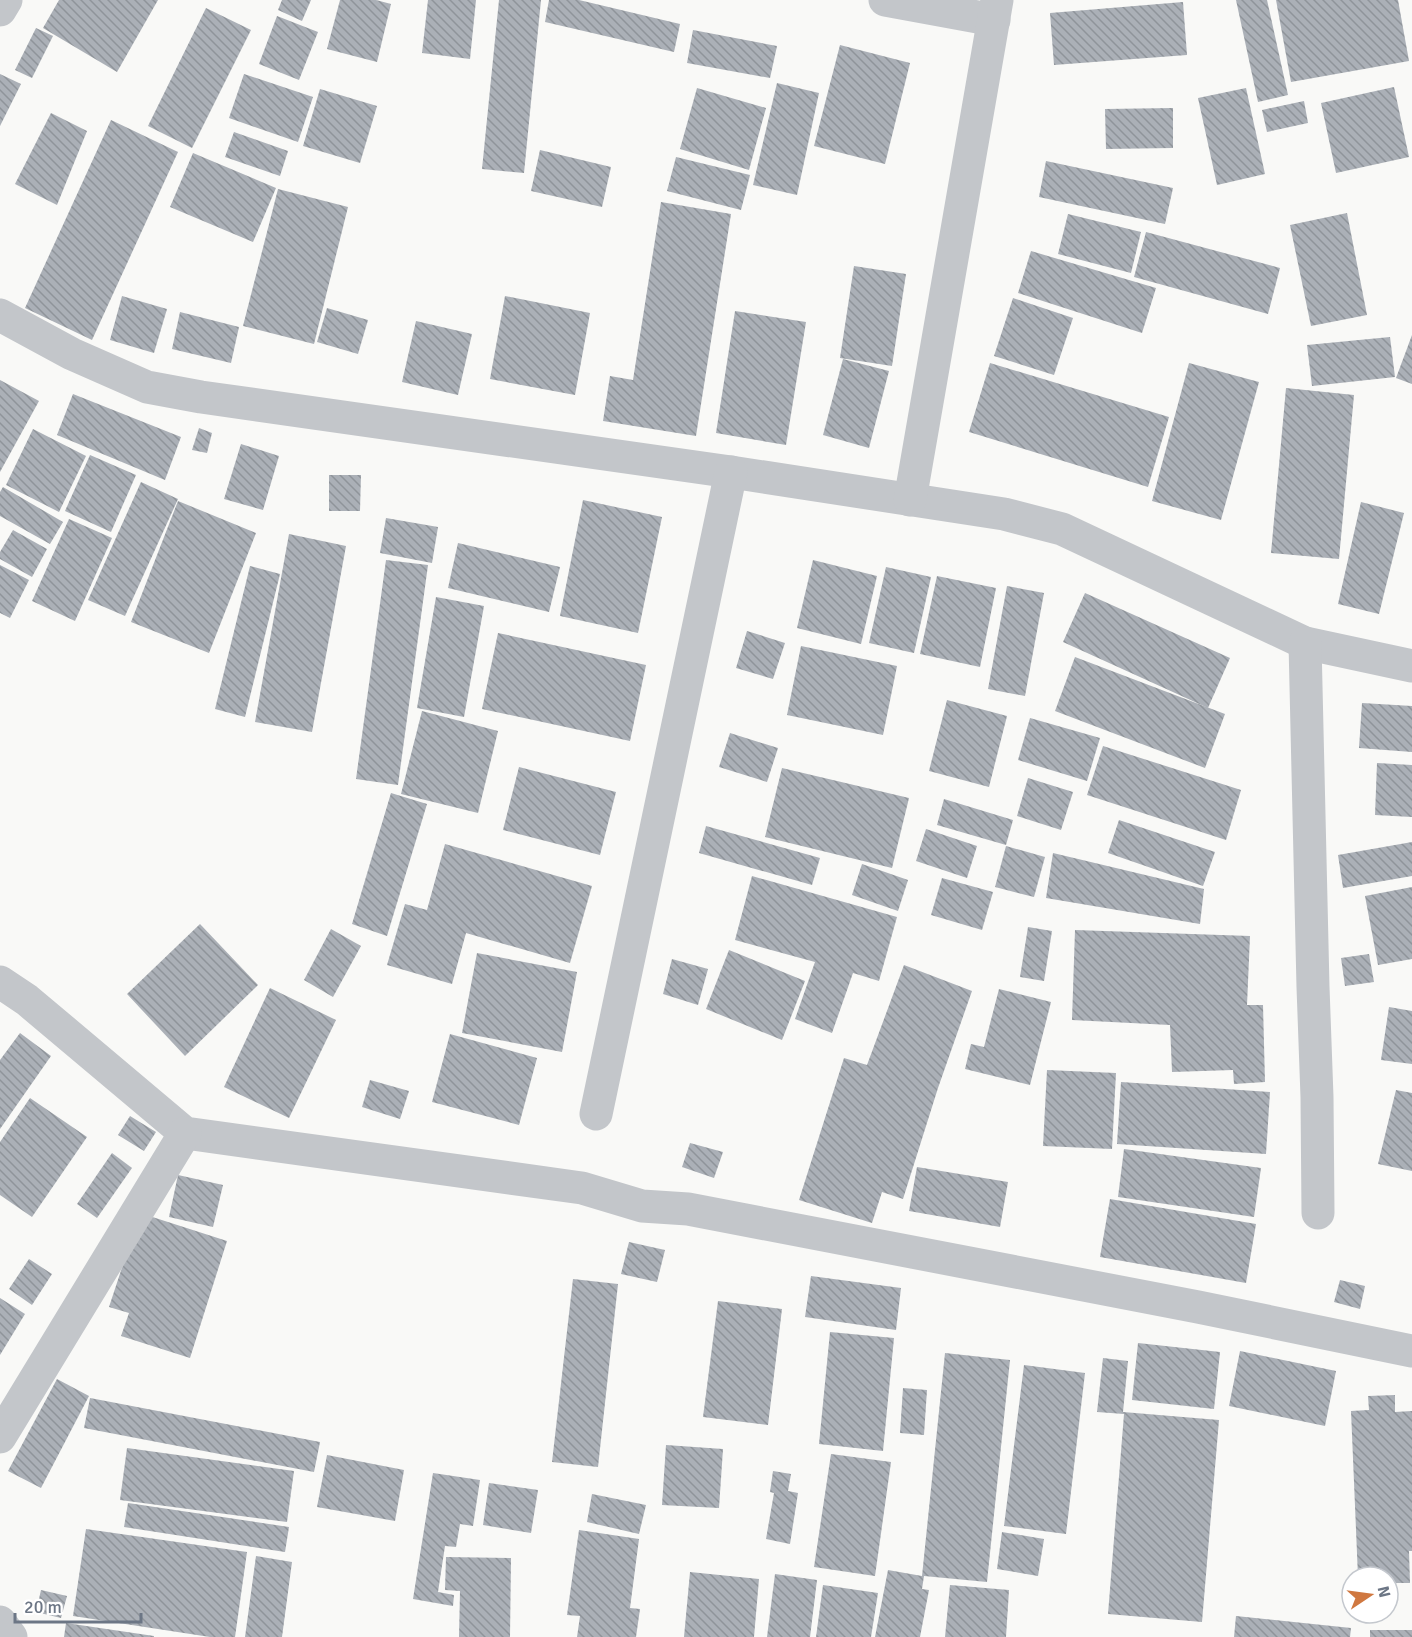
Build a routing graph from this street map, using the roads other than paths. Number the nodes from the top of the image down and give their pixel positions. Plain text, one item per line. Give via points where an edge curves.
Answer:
1 (6, 0) edge
2 (885, 0) edge
3 (0, 10) edge
4 (996, 10) edge
5 (0, 315) edge
6 (731, 472) junction
7 (910, 500) junction
8 (1305, 643) junction
9 (1412, 666) edge
10 (0, 982) edge
11 (596, 1114) dead end
12 (185, 1133) junction
13 (1318, 1213) dead end
14 (1412, 1351) edge
15 (0, 1437) edge
16 (0, 1622) edge
17 (11, 1637) edge

1 - 3 street
2 - 4 street
4 - 7 street
5 - 6 street via 72,354 147,387
6 - 7 street
6 - 11 street
7 - 8 street via 1004,514 1062,529
8 - 9 street
8 - 13 street
10 - 12 street via 27,1000
12 - 14 street via 582,1188 642,1206 688,1209
12 - 15 street
16 - 17 street

